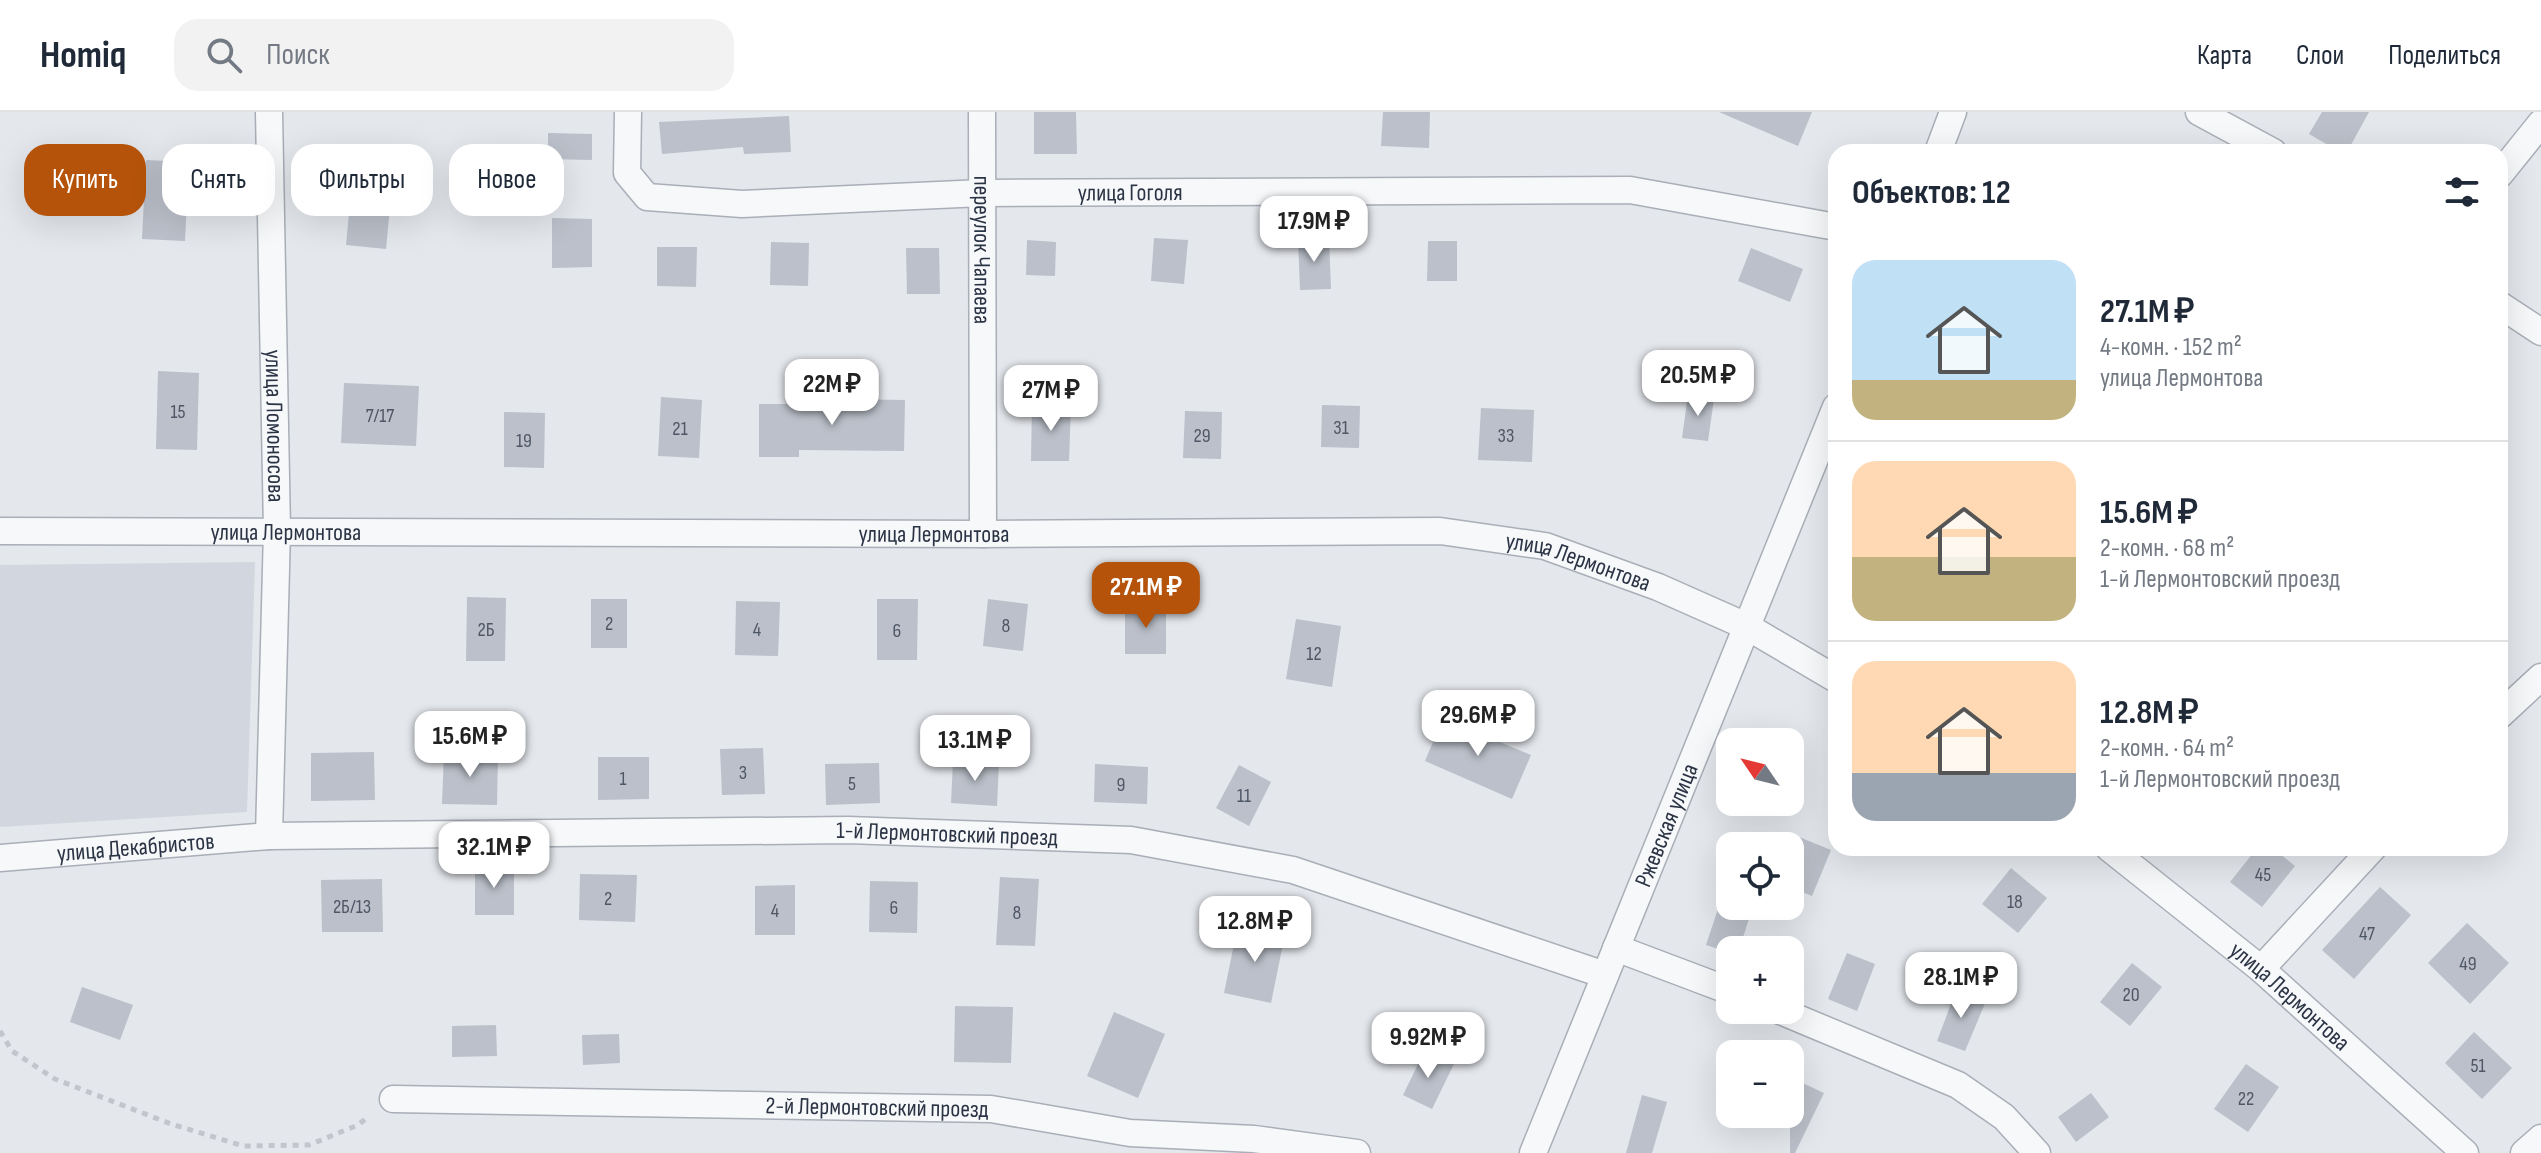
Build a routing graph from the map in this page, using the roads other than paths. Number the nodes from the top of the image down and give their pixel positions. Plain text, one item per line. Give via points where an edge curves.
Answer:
1 (269, 112) edge
2 (628, 112) edge
3 (982, 112) edge
4 (1953, 112) edge
5 (2199, 112) edge
6 (2541, 123) edge
7 (1941, 144) edge
8 (2258, 144) edge
9 (2508, 164) edge
10 (982, 193) junction
11 (1828, 226) edge
12 (2508, 310) edge
13 (2541, 332) edge
14 (1828, 426) edge
15 (277, 530) junction
16 (0, 531) edge
17 (983, 534) junction
18 (1746, 626) junction
19 (1828, 674) edge
20 (2541, 677) edge
21 (2508, 708) edge
22 (269, 836) junction
23 (2119, 856) edge
24 (2366, 856) edge
25 (0, 858) edge
26 (1616, 948) junction
27 (2261, 969) junction
28 (1605, 975) junction
29 (1716, 986) edge
30 (1804, 1021) edge
31 (393, 1099) road end
32 (2541, 1138) edge
33 (1357, 1153) edge
34 (1533, 1153) edge
35 (2037, 1153) edge
36 (2465, 1153) edge
37 (2524, 1153) edge

1 - 15 street, улица Ломоносова
2 - 10 street, улица Гоголя via 627,173 647,197 742,204
3 - 10 street, переулок Чапаева
4 - 7 street
5 - 8 street
6 - 9 street
10 - 11 street, улица Гоголя via 1630,190
10 - 17 street, переулок Чапаева
12 - 13 street
14 - 18 street, Ржевская улица
15 - 16 street, улица Лермонтова
15 - 17 street, улица Лермонтова
15 - 22 street, улица Ломоносова
17 - 18 street, улица Лермонтова via 1440,531 1545,546
18 - 19 street, улица Лермонтова
18 - 26 street, Ржевская улица
20 - 21 street
22 - 25 street, улица Декабристов
22 - 28 street, 1-й Лермонтовский проезд via 848,830 1131,840 1293,870
23 - 27 street, улица Лермонтова
24 - 27 street
26 - 28 street, Ржевская улица
26 - 29 street
27 - 36 street, улица Лермонтова
28 - 34 street, Ржевская улица
30 - 35 street via 1958,1085 2004,1117
31 - 33 street, 2-й Лермонтовский проезд via 991,1109 1130,1133 1254,1139
32 - 37 street

